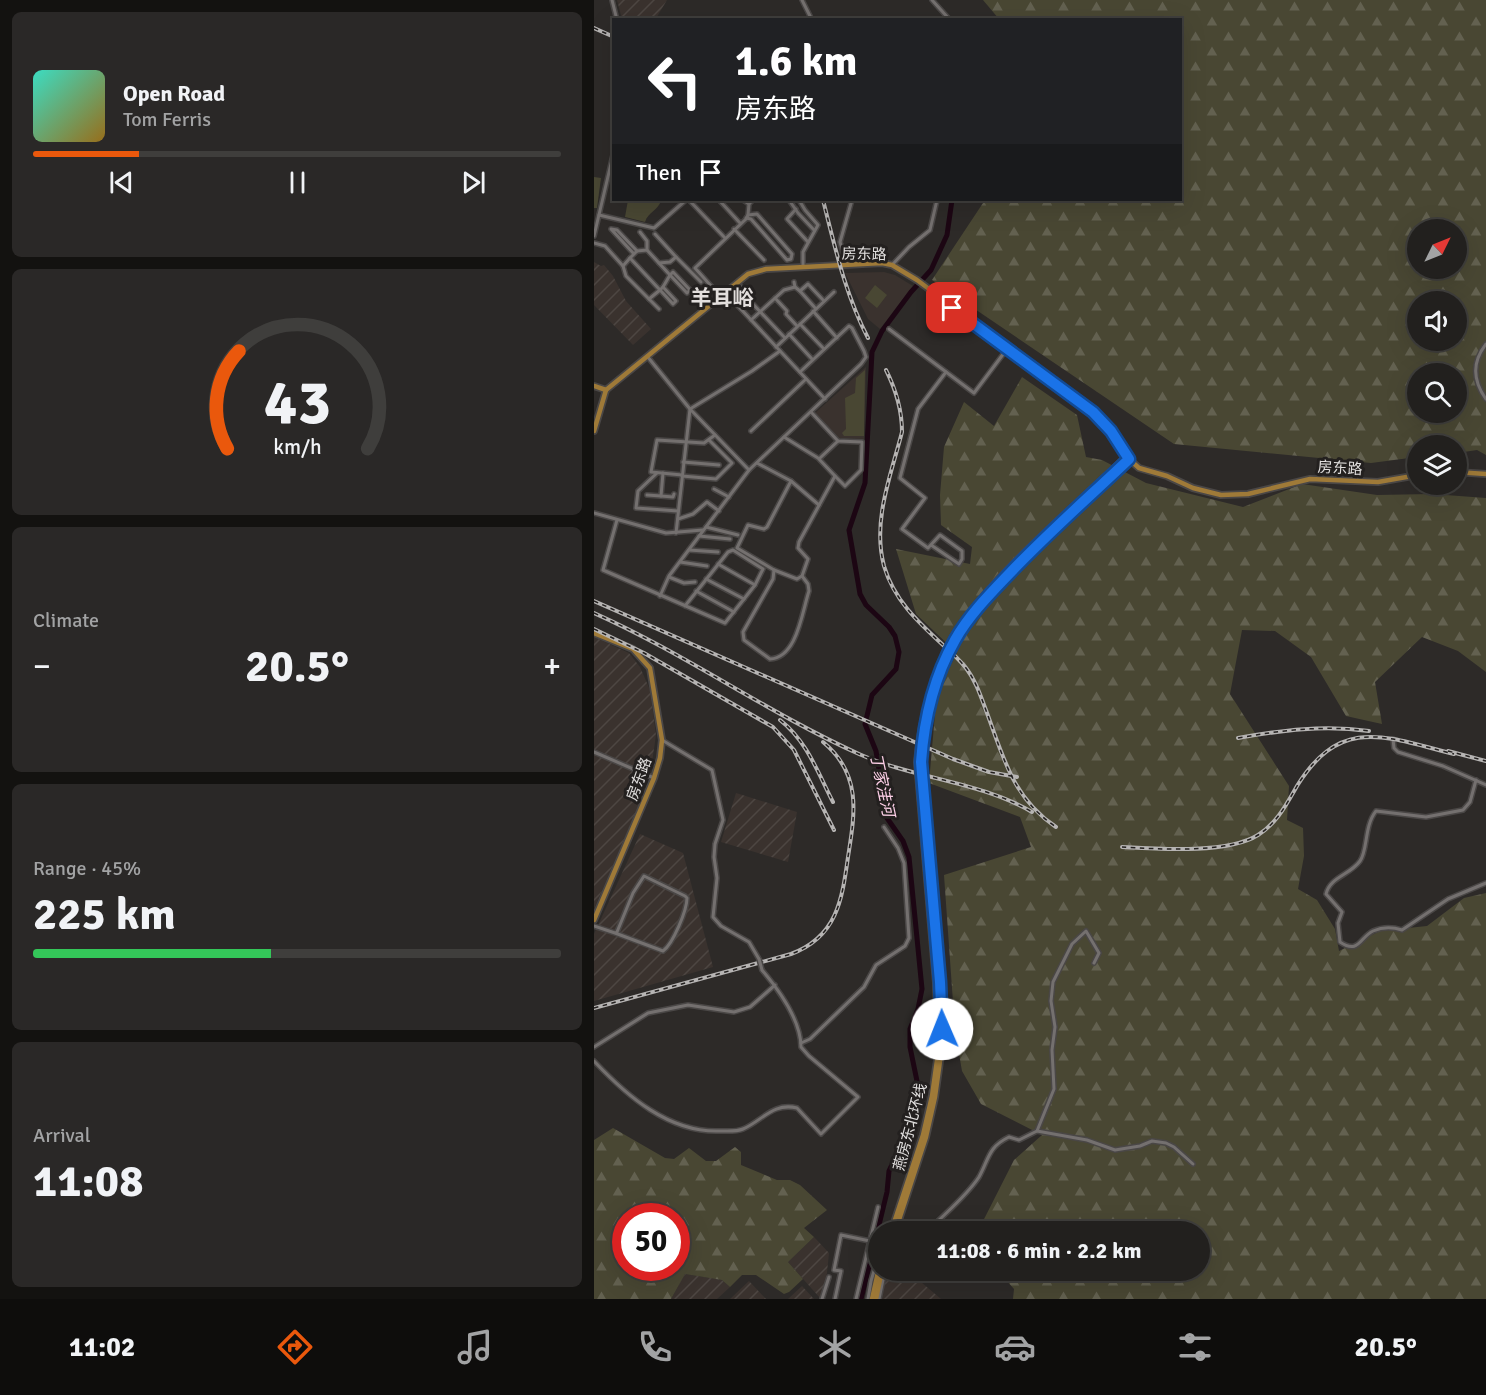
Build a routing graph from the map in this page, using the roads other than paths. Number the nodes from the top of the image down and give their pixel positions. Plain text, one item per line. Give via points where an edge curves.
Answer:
1 (612, 0) edge
2 (802, 0) edge
3 (932, 0) edge
4 (616, 18) edge
5 (811, 18) edge
6 (948, 18) edge
7 (612, 160) edge
8 (687, 201) edge
9 (689, 201) edge
10 (720, 201) edge
11 (744, 201) edge
12 (752, 201) edge
13 (790, 201) edge
14 (800, 201) edge
15 (852, 201) edge
16 (937, 201) edge
17 (749, 204) junction
18 (796, 209) junction
19 (599, 214) junction
20 (747, 216) junction
21 (740, 223) junction
22 (734, 229) junction
23 (814, 231) junction
24 (639, 232) dead end
25 (656, 234) dead end
26 (594, 236) edge
27 (725, 238) junction
28 (808, 242) junction
29 (594, 243) edge
30 (647, 250) junction
31 (635, 252) junction
32 (676, 257) junction
33 (630, 258) junction
34 (764, 260) dead end
35 (670, 262) junction
36 (659, 263) junction
37 (847, 265) junction
38 (892, 265) junction
39 (623, 266) junction
40 (803, 267) junction
41 (672, 274) junction
42 (701, 282) dead end
43 (794, 282) dead end
44 (741, 287) dead end
45 (795, 287) junction
46 (662, 289) junction
47 (800, 291) junction
48 (725, 292) junction
49 (834, 292) dead end
50 (720, 296) junction
51 (775, 298) junction
52 (649, 299) junction
53 (824, 301) junction
54 (659, 309) dead end
55 (814, 310) junction
56 (760, 312) junction
57 (751, 320) junction
58 (799, 325) junction
59 (889, 329) dead end
60 (789, 334) junction
61 (785, 338) junction
62 (837, 338) junction
63 (1486, 344) edge
64 (776, 347) junction
65 (824, 349) junction
66 (1007, 349) junction
67 (780, 351) junction
68 (647, 356) junction
69 (813, 360) junction
70 (800, 372) junction
71 (946, 372) junction
72 (806, 379) junction
73 (594, 386) edge
74 (606, 390) junction
75 (825, 399) junction
76 (1486, 399) edge
77 (690, 409) junction
78 (811, 411) junction
79 (594, 431) edge
80 (751, 431) dead end
81 (715, 435) junction
82 (784, 437) junction
83 (709, 440) junction
84 (838, 441) junction
85 (685, 442) junction
86 (1128, 458) junction
87 (819, 459) junction
88 (683, 462) junction
89 (757, 463) junction
90 (719, 465) dead end
91 (749, 470) junction
92 (657, 473) junction
93 (663, 473) junction
94 (1467, 473) edge
95 (1486, 474) edge
96 (682, 476) junction
97 (835, 476) junction
98 (1407, 478) edge
99 (791, 481) junction
100 (714, 489) dead end
101 (674, 494) dead end
102 (647, 495) dead end
103 (661, 496) junction
104 (729, 497) junction
105 (819, 506) junction
106 (678, 511) junction
107 (718, 511) junction
108 (594, 513) edge
109 (677, 519) junction
110 (617, 520) junction
111 (705, 528) junction
112 (676, 533) junction
113 (738, 535) dead end
114 (699, 536) junction
115 (730, 539) dead end
116 (931, 545) junction
117 (689, 550) junction
118 (718, 552) dead end
119 (680, 562) junction
120 (718, 564) junction
121 (707, 566) dead end
122 (774, 570) junction
123 (802, 576) junction
124 (669, 577) junction
125 (706, 579) junction
126 (695, 582) dead end
127 (755, 585) junction
128 (696, 591) junction
129 (660, 596) junction
130 (745, 599) junction
131 (685, 606) junction
132 (735, 612) junction
133 (594, 633) edge
134 (662, 740) junction
135 (1393, 740) dead end
136 (594, 752) edge
137 (654, 778) junction
138 (1476, 780) junction
139 (1486, 785) edge
140 (884, 827) dead end
141 (1486, 883) edge
142 (594, 920) edge
143 (594, 926) edge
144 (615, 933) junction
145 (1094, 963) dead end
146 (775, 986) junction
147 (801, 1043) junction
148 (594, 1047) edge
149 (594, 1061) edge
150 (1037, 1131) junction
151 (1193, 1164) dead end
152 (878, 1208) dead end
153 (875, 1221) edge
154 (897, 1221) edge
155 (937, 1221) edge
156 (868, 1241) edge
157 (868, 1249) edge
158 (829, 1277) dead end
159 (871, 1281) edge
160 (880, 1281) edge
161 (822, 1299) edge
162 (835, 1299) edge
163 (856, 1299) edge
164 (868, 1299) edge
165 (876, 1299) edge

1 - 4 street
2 - 5 street
3 - 6 street
7 - 19 street
8 - 19 street via 654,228
9 - 27 street
10 - 21 street
11 - 17 street
12 - 17 street
13 - 18 street
14 - 23 street via 818,225
15 - 37 street via 840,242
16 - 38 street via 930,230
17 - 20 street
18 - 23 street
18 - 28 street via 787,219
19 - 26 street
20 - 20 street via 788,260 791,259 792,254 773,229 757,214
20 - 21 street
21 - 22 street
22 - 27 street
22 - 34 street
23 - 28 street
24 - 30 street via 647,241
25 - 32 street
27 - 50 street via 694,268
28 - 40 street
29 - 39 street via 605,246
30 - 31 street
30 - 36 street
31 - 31 street via 617,230 611,229
31 - 33 street
32 - 35 street
32 - 42 street
33 - 39 street
33 - 46 street
35 - 36 street
35 - 41 street
36 - 41 street
37 - 38 main road, 房东路
37 - 40 main road, 房东路
38 - 66 main road, 房东路
39 - 52 street via 626,276
40 - 48 main road, 房东路 via 753,272
41 - 41 street via 690,290 687,293
41 - 46 street
43 - 45 street
44 - 56 street
45 - 47 street
45 - 51 street
46 - 46 street via 673,304 676,301
46 - 52 street
47 - 53 street via 808,284
47 - 55 street
48 - 50 main road, 房东路
48 - 57 street
49 - 53 street
50 - 68 main road, 房东路
51 - 56 street
51 - 58 street via 787,311 786,315
52 - 54 street
53 - 55 street
55 - 58 street
55 - 62 street
56 - 57 street
56 - 61 street
57 - 64 street
58 - 60 street
58 - 65 street
59 - 71 street
60 - 61 street
60 - 69 street
61 - 64 street
62 - 65 street
62 - 75 street via 849,326 866,357
63 - 76 street via 1476,366 1476,377
64 - 67 street
65 - 69 street
66 - 71 street via 974,393
66 - 86 main road, 房东路 via 1093,412
67 - 70 street
67 - 77 street
68 - 74 main road, 房东路
68 - 77 street
69 - 70 street
70 - 72 street
71 - 116 street via 918,409 900,478 926,498 902,529 928,548
72 - 75 street
72 - 80 street
73 - 74 main road
74 - 79 main road
75 - 78 street
77 - 81 street
77 - 85 street
78 - 82 street
78 - 84 street
81 - 83 street
81 - 91 street
82 - 87 street
82 - 89 street
83 - 85 street
83 - 96 street via 732,463 716,480
84 - 87 street
84 - 97 street via 862,442 861,470 845,486
85 - 88 street
85 - 92 street via 657,440 651,472
86 - 98 main road, 房东路 via 1143,470 1221,495 1248,494 1310,478 1378,482
86 - 154 main road, 燕房东北环线, bridge via 1044,538 969,619 953,639 932,698 921,762 940,982 941,1054 926,1137
87 - 97 street
88 - 90 street
88 - 96 street
89 - 91 street
89 - 99 street
91 - 104 street
92 - 93 street
92 - 106 street via 638,491 636,508
93 - 96 street
93 - 103 street
94 - 95 main road
96 - 106 street
97 - 105 street
99 - 105 street
99 - 122 street via 767,527 748,525 738,548
100 - 104 street
101 - 103 street
102 - 103 street
104 - 107 street
105 - 123 street via 798,547 808,559
106 - 109 street
107 - 109 street via 707,502 693,514
107 - 111 street
108 - 110 street
109 - 112 street
110 - 112 street
110 - 129 street via 603,570
111 - 112 street
111 - 113 street
111 - 114 street
114 - 115 street
114 - 117 street
116 - 116 street via 940,535 962,551 962,559 959,564
117 - 118 street
117 - 119 street
119 - 121 street
119 - 124 street
120 - 125 street
120 - 127 street
120 - 127 street via 733,550 763,569
122 - 123 street via 794,579
122 - 123 street via 773,579 743,632 744,640 770,659 784,654 794,642 809,591
124 - 126 street via 684,583
124 - 129 street
125 - 128 street
125 - 130 street
127 - 130 street
128 - 131 street
128 - 132 street
129 - 131 street
130 - 132 street
131 - 132 street via 725,623
133 - 134 main road, 房东路 via 633,649 650,669
134 - 137 main road, 房东路
134 - 146 street, bridge via 712,770 723,820 715,844 713,917 749,942 762,970
135 - 138 street via 1398,752
136 - 137 street
137 - 142 main road, 房东路
138 - 139 street
138 - 141 street via 1470,802 1463,810 1426,817 1376,811 1369,823 1363,858 1335,879 1326,894 1342,912 1338,923 1340,942 1353,946 1372,931 1402,930 1455,895
140 - 147 street via 904,863 909,938 905,946 876,965 864,987
143 - 144 street
144 - 144 street via 644,876 687,898 670,944 663,951
145 - 150 street via 1099,953 1086,931 1072,944 1053,982 1054,1089
146 - 147 street
146 - 148 street via 750,1007 734,1012 688,1005 648,1013
147 - 149 street via 809,1056 858,1097 821,1134 793,1107 772,1110 740,1130 693,1130 641,1105
150 - 151 street via 1087,1140 1115,1150 1152,1141 1165,1143
150 - 155 street via 1019,1140 1009,1137 1000,1142 988,1155 979,1177
152 - 153 street
156 - 162 street via 841,1235 834,1270 841,1271
157 - 163 street
158 - 161 street
159 - 164 street
160 - 165 main road

